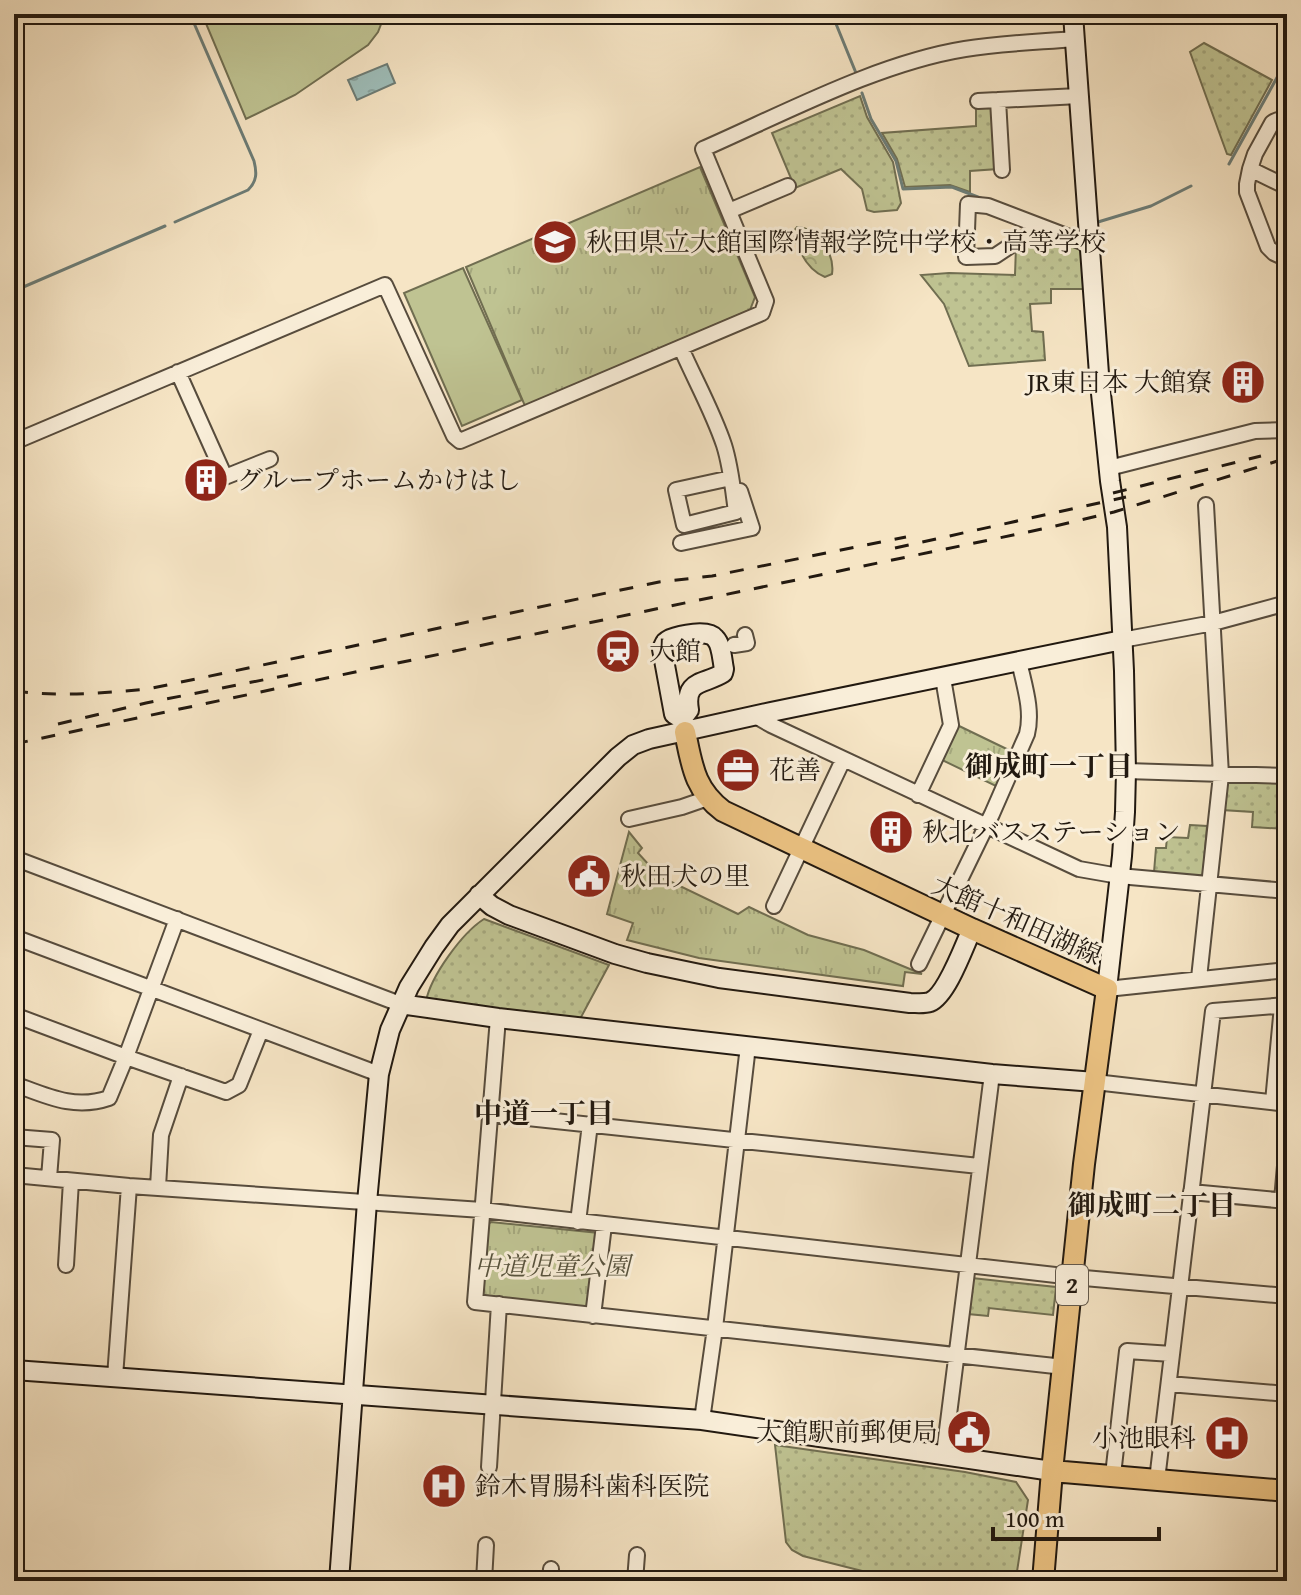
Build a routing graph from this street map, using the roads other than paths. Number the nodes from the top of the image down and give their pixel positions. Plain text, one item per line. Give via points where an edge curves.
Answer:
1 (1073, 14) edge
2 (1075, 39) junction
3 (1079, 96) junction
4 (998, 100) junction
5 (978, 101) dead end
6 (1287, 121) edge
7 (1250, 169) junction
8 (1002, 170) dead end
9 (788, 186) dead end
10 (1287, 187) edge
11 (729, 211) junction
12 (1040, 226) junction
13 (1090, 245) junction
14 (1287, 259) edge
15 (681, 348) junction
16 (178, 372) junction
17 (1287, 430) edge
18 (14, 442) edge
19 (270, 459) dead end
20 (1109, 468) junction
21 (734, 478) junction
22 (1206, 505) dead end
23 (681, 543) dead end
24 (1287, 603) edge
25 (1213, 623) junction
26 (1122, 640) junction
27 (1019, 661) junction
28 (943, 678) junction
29 (757, 717) junction
30 (684, 726) junction
31 (843, 760) junction
32 (1126, 771) junction
33 (1221, 775) junction
34 (1287, 776) edge
35 (918, 795) junction
36 (708, 798) junction
37 (629, 819) dead end
38 (985, 825) junction
39 (801, 849) junction
40 (14, 858) edge
41 (1119, 876) junction
42 (1208, 885) junction
43 (1287, 891) edge
44 (479, 895) junction
45 (774, 906) dead end
46 (942, 915) junction
47 (177, 919) junction
48 (972, 929) junction
49 (14, 937) edge
50 (1287, 953) edge
51 (919, 964) dead end
52 (1286, 970) edge
53 (1199, 978) junction
54 (153, 988) junction
55 (1107, 989) junction
56 (400, 1004) junction
57 (1284, 1005) edge
58 (14, 1015) edge
59 (498, 1018) junction
60 (261, 1030) junction
61 (748, 1046) junction
62 (126, 1057) junction
63 (379, 1074) junction
64 (992, 1074) junction
65 (181, 1076) junction
66 (1095, 1082) junction
67 (14, 1084) edge
68 (1203, 1094) junction
69 (1280, 1103) edge
70 (489, 1114) junction
71 (590, 1124) junction
72 (14, 1137) edge
73 (738, 1139) junction
74 (1287, 1143) edge
75 (979, 1166) junction
76 (14, 1175) edge
77 (49, 1178) junction
78 (71, 1181) junction
79 (129, 1186) junction
80 (158, 1187) junction
81 (1191, 1192) junction
82 (1284, 1201) edge
83 (367, 1202) junction
84 (482, 1210) junction
85 (578, 1222) junction
86 (604, 1225) junction
87 (726, 1239) junction
88 (66, 1265) dead end
89 (967, 1265) junction
90 (1073, 1277) junction
91 (1180, 1286) junction
92 (1287, 1296) edge
93 (499, 1304) junction
94 (593, 1316) junction
95 (715, 1328) junction
96 (1172, 1354) junction
97 (957, 1355) junction
98 (1064, 1367) junction
99 (14, 1370) edge
100 (115, 1377) junction
101 (1169, 1384) junction
102 (1287, 1394) edge
103 (352, 1395) junction
104 (492, 1405) junction
105 (702, 1420) junction
106 (944, 1454) junction
107 (489, 1467) dead end
108 (1052, 1471) junction
109 (1113, 1475) junction
110 (1157, 1480) junction
111 (1287, 1491) edge
112 (486, 1545) dead end
113 (637, 1555) dead end
114 (14, 1578) edge
115 (1043, 1579) edge
116 (41, 1581) edge
117 (52, 1581) edge
118 (339, 1581) edge
119 (484, 1581) edge
120 (635, 1581) edge
121 (1082, 1581) edge

1 - 2 street
2 - 3 street
2 - 11 street via 965,49 905,64 703,149
3 - 4 street
3 - 13 street
4 - 5 street
4 - 8 street
6 - 7 street via 1272,123
7 - 10 street
7 - 14 street via 1247,192 1268,247
9 - 11 street
11 - 15 street via 766,301 762,313
12 - 12 street via 968,204 966,257 995,256
12 - 13 street
13 - 20 street
15 - 16 street via 460,441 385,285
15 - 21 street
16 - 18 street
16 - 19 street via 225,477
17 - 20 street via 1255,431
20 - 26 street
21 - 21 street via 676,490 684,525 736,512
21 - 23 street via 751,532
22 - 25 street
24 - 25 street
25 - 26 street
25 - 33 street
26 - 27 street
26 - 32 street
27 - 28 street
27 - 38 street via 1030,724
28 - 29 street
28 - 35 street via 951,725
29 - 30 street
29 - 31 street
30 - 30 street via 674,714 662,649 670,639 703,632 718,643 724,669 691,689
30 - 36 main road via 695,776
30 - 44 street via 625,751
31 - 35 street
31 - 39 street
32 - 33 street
32 - 41 street
33 - 34 street
33 - 42 street
35 - 38 street
36 - 37 street
36 - 39 main road, 大館十和田湖線
38 - 41 street via 1079,869
38 - 46 street
39 - 45 street
39 - 46 main road, 大館十和田湖線
40 - 47 street
41 - 42 street
41 - 55 street
42 - 43 street
42 - 53 street
44 - 48 street via 509,915 662,967 910,1003 927,1003 941,993
44 - 56 street via 434,947
46 - 48 main road, 大館十和田湖線
46 - 51 street
47 - 54 street
47 - 56 street
48 - 55 main road, 大館十和田湖線
49 - 54 street
50 - 52 street
52 - 53 street
53 - 55 street
54 - 60 street
54 - 62 street
55 - 66 main road, 大館十和田湖線 / 2
56 - 59 street
56 - 63 street
57 - 68 street via 1213,1011
57 - 69 street
58 - 62 street
59 - 61 street
59 - 70 street
60 - 63 street
60 - 65 street via 239,1085 226,1092
61 - 64 street
61 - 73 street
62 - 65 street
62 - 67 street via 109,1098 96,1102 64,1102
63 - 83 street
64 - 66 street
64 - 75 street
65 - 80 street via 161,1135
66 - 68 street
66 - 90 main road, 大館十和田湖線 / 2
68 - 69 street
68 - 81 street
70 - 71 street
70 - 84 street
71 - 73 street
71 - 85 street
72 - 77 street via 52,1140
73 - 75 street
73 - 87 street
74 - 82 street
75 - 89 street
76 - 77 street
77 - 78 street
78 - 79 street
78 - 88 street
79 - 80 street
79 - 100 street
80 - 83 street
81 - 82 street
81 - 91 street
83 - 84 street
83 - 103 street
84 - 85 street
84 - 93 street via 475,1302
85 - 86 street
86 - 87 street
86 - 94 street
87 - 89 street
87 - 95 street
89 - 90 street
89 - 97 street
90 - 91 street
90 - 98 main road, 大館十和田湖線 / 2
91 - 92 street
91 - 96 street
93 - 94 street
93 - 104 street
94 - 95 street
95 - 97 street
95 - 105 street
96 - 101 street
96 - 109 street via 1127,1351
97 - 98 street
97 - 106 street
98 - 108 main road, 大館十和田湖線 / 2
99 - 100 street
100 - 103 street
101 - 102 street
101 - 110 street
103 - 104 street
103 - 118 street
104 - 105 street
104 - 107 street
105 - 106 street
106 - 108 street
108 - 109 main road
108 - 115 main road, 大館十和田湖線 / 2
109 - 110 main road
110 - 111 main road
112 - 119 street
113 - 120 street
114 - 116 street
115 - 121 street
116 - 117 street

